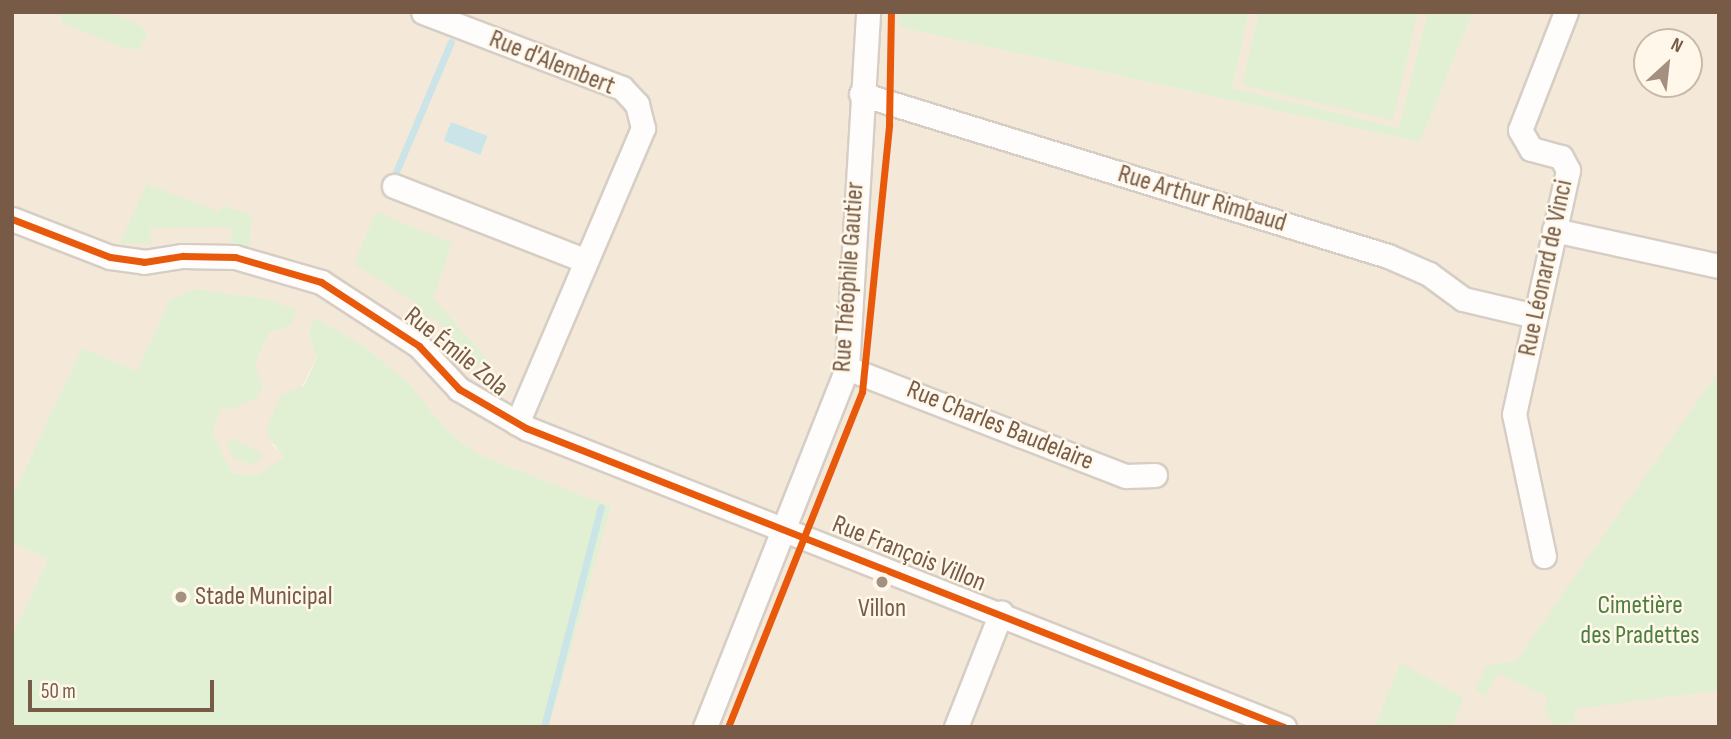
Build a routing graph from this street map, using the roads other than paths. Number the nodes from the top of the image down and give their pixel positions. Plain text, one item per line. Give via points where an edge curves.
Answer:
1 (423, 12) edge
2 (869, 12) edge
3 (1566, 12) edge
4 (861, 94) junction
5 (394, 186) dead end
6 (12, 219) edge
7 (1554, 230) junction
8 (586, 261) junction
9 (1719, 266) edge
10 (1535, 316) junction
11 (847, 368) junction
12 (517, 423) junction
13 (1155, 475) dead end
14 (786, 528) junction
15 (1544, 556) dead end
16 (1001, 613) junction
17 (1241, 719) edge
18 (705, 727) edge
19 (956, 727) edge
20 (1284, 727) edge

1 - 8 street, Rue d'Alembert via 622,88 637,104 643,128
2 - 4 street, Rue Théophile Gautier
3 - 7 street, Rue Léonard de Vinci via 1520,130 1531,149 1560,157 1568,170
4 - 10 street, Rue Arthur Rimbaud via 1388,256 1429,274 1463,299
4 - 11 street, Rue Théophile Gautier
5 - 8 street
6 - 12 street, Rue Émile Zola via 110,257 144,262 183,256 235,257 321,282 419,346 460,389
7 - 9 street
7 - 10 street, Rue Léonard de Vinci
8 - 12 street, Rue d'Alembert
10 - 15 street, Rue Léonard de Vinci via 1514,414
11 - 13 street, Rue Charles Baudelaire via 1126,476
11 - 14 street, Rue Théophile Gautier
12 - 14 street, Rue François Villon
14 - 16 street, Rue François Villon
14 - 18 street, Rue Théophile Gautier
16 - 17 street, Rue François Villon
16 - 19 street
17 - 20 street, Rue François Villon

